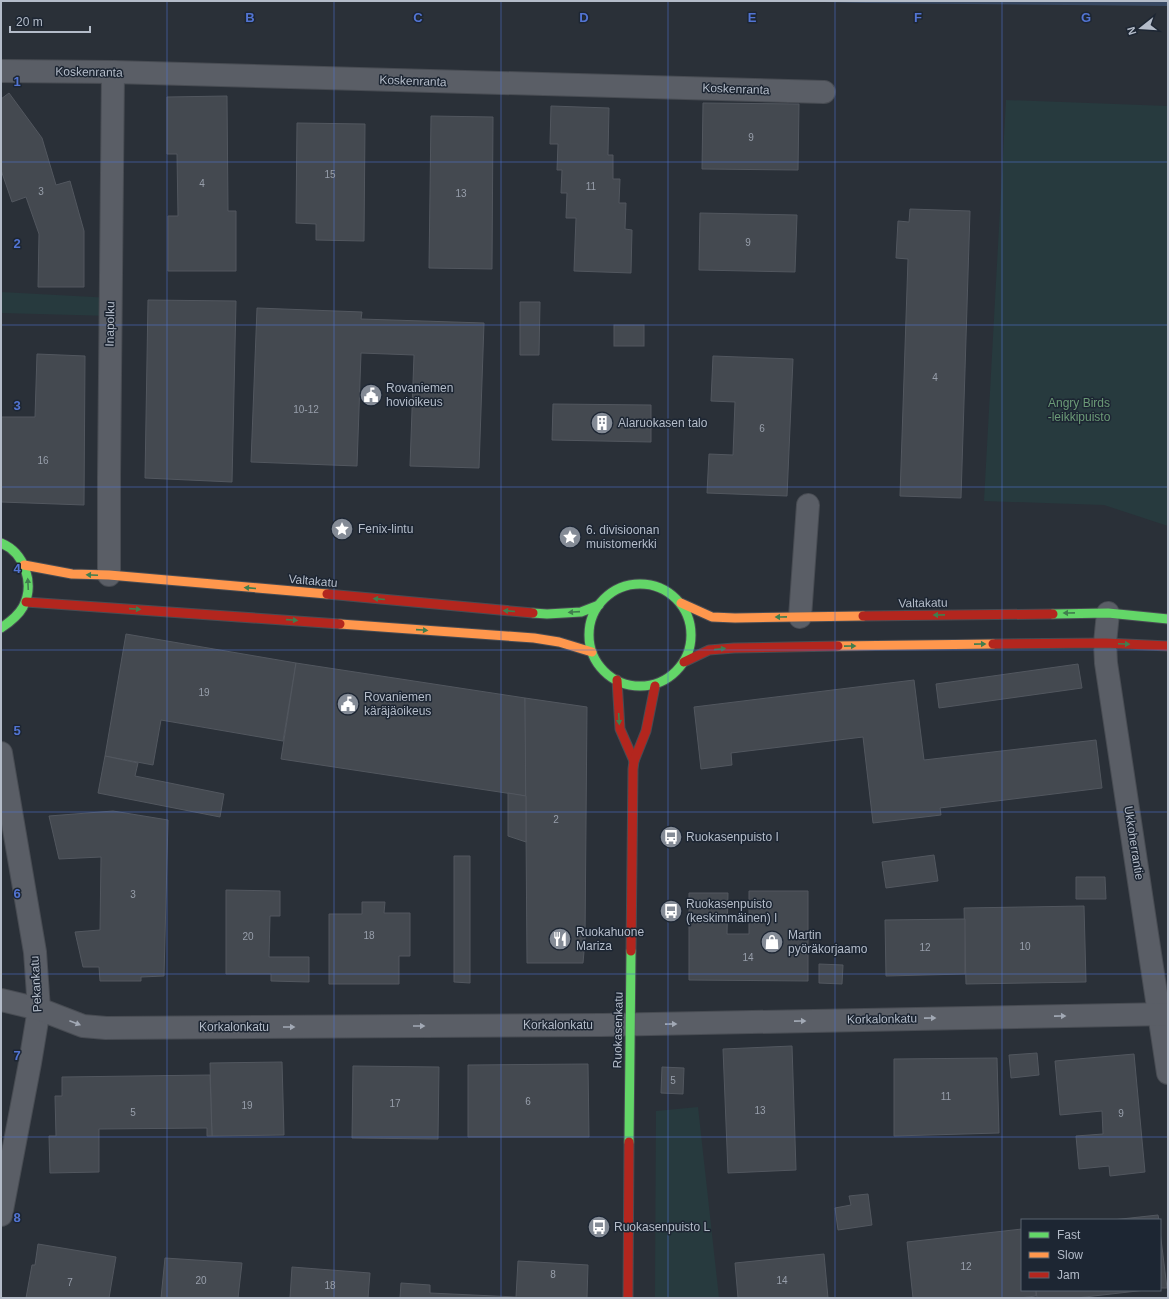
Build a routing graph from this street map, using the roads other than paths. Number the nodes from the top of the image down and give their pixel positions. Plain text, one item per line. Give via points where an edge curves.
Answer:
1 (1, 70) edge
2 (113, 72) junction
3 (824, 92) dead end
4 (808, 505) dead end
5 (1, 543) edge
6 (24, 565) junction
7 (109, 575) junction
8 (26, 602) junction
9 (681, 603) junction
10 (598, 605) junction
11 (1108, 613) junction
12 (800, 617) junction
13 (1168, 619) edge
14 (1, 628) edge
15 (1105, 643) junction
16 (1168, 646) edge
17 (592, 652) junction
18 (684, 662) junction
19 (617, 680) junction
20 (655, 686) junction
21 (1, 752) edge
22 (634, 761) junction
23 (1, 1000) edge
24 (39, 1009) junction
25 (1164, 1014) edge
26 (632, 1024) junction
27 (1168, 1073) edge
28 (1, 1215) edge
29 (628, 1298) edge

1 - 2 street, Koskenranta
2 - 3 street, Koskenranta
2 - 7 street, Inapolku
4 - 12 street
5 - 6 street via 16,553
7 -> 6 street, Valtakatu via 72,574
8 -> 6 street via 29,584
10 -> 7 street, Valtakatu via 581,612 548,614
8 - 14 street via 19,615
8 -> 17 street via 548,639
9 - 10 street via 665,590 647,583 622,586
12 -> 9 street, Valtakatu via 712,617
9 - 18 street via 689,628 690,645
10 - 17 street via 590,627
11 -> 12 street, Valtakatu
11 - 13 street, Valtakatu
11 - 15 street, Ukkoherrantie
15 -> 16 street
18 -> 15 street via 709,650 734,648
15 - 25 street, Ukkoherrantie via 1106,663
17 - 19 street via 601,666
18 - 20 street via 664,682
19 - 20 street via 635,687
19 -> 22 street, Ruokasenkatu via 620,729
20 - 22 street, Ruokasenkatu via 646,731
21 - 24 street, Pekankatu via 35,952
22 - 26 street, Ruokasenkatu
23 - 24 street, Korkalonkatu
24 -> 26 street, Korkalonkatu via 83,1026 106,1028
24 - 28 street, Pekankatu
26 -> 25 street, Korkalonkatu
25 - 27 street, Ukkoherrantie
26 - 29 street, Ruokasenkatu

